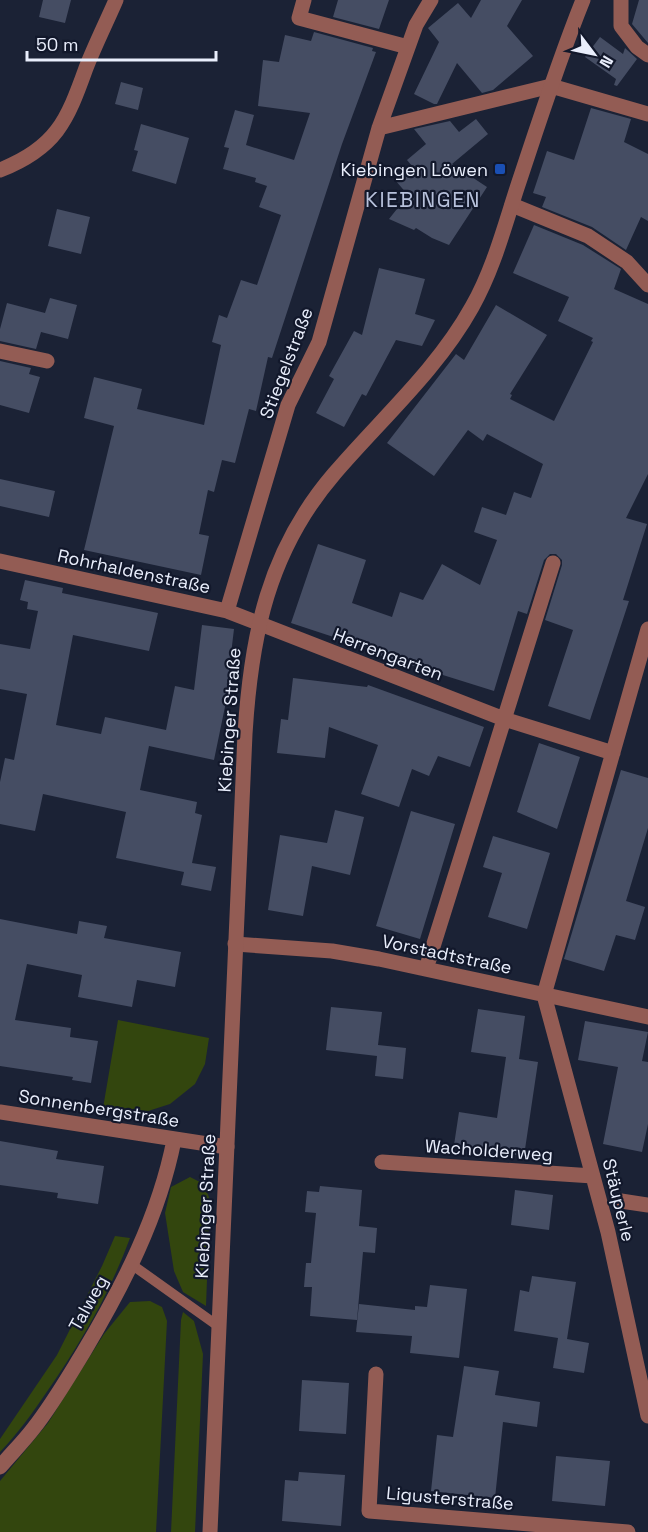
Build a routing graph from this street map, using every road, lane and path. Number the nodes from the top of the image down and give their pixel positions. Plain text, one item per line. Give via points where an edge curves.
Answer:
1 (116, 0) edge
2 (304, 0) edge
3 (431, 0) edge
4 (583, 0) edge
5 (621, 0) edge
6 (408, 47) junction
7 (648, 55) edge
8 (550, 86) junction
9 (648, 114) edge
10 (379, 128) junction
11 (0, 170) edge
12 (512, 205) junction
13 (648, 285) edge
14 (0, 351) edge
15 (47, 361) dead end
16 (0, 561) edge
17 (553, 563) dead end
18 (227, 611) junction
19 (258, 625) junction
20 (648, 629) edge
21 (504, 719) junction
22 (613, 753) junction
23 (236, 944) junction
24 (426, 969) junction
25 (544, 995) junction
26 (648, 1017) edge
27 (0, 1112) edge
28 (174, 1140) junction
29 (227, 1147) junction
30 (382, 1162) dead end
31 (594, 1176) junction
32 (621, 1201) dead end
33 (648, 1205) edge
34 (131, 1264) junction
35 (218, 1326) junction
36 (376, 1374) dead end
37 (648, 1416) edge
38 (0, 1467) edge
39 (449, 1525) edge
40 (210, 1532) edge
41 (628, 1532) edge

1 - 11 street via 65,121 38,150
2 - 6 street via 299,18
3 - 6 street, Stiegelstraße
4 - 8 street, Kiebinger Straße
5 - 7 street via 621,26
6 - 10 street, Stiegelstraße
8 - 9 street
8 - 10 street
8 - 12 street, Kiebinger Straße
10 - 18 street, Stiegelstraße via 319,342 288,405
12 - 13 street via 588,236 627,262
12 - 19 street, Kiebinger Straße via 473,305 458,331 309,506 279,560
14 - 15 street
16 - 18 street, Rohrhaldenstraße
17 - 21 street
18 - 19 street, Rohrhaldenstraße
19 - 21 street, Herrengarten
19 - 23 street, Kiebinger Straße via 248,688
20 - 22 street
21 - 22 street, Herrengarten
21 - 24 street
22 - 25 street
23 - 24 street, Vorstadtstraße via 332,951
23 - 29 street, Kiebinger Straße
24 - 25 street, Vorstadtstraße
25 - 26 street, Vorstadtstraße
25 - 31 street, Stäuperle
27 - 28 street, Sonnenbergstraße
28 - 29 street, Sonnenbergstraße
28 - 34 street, Talweg via 164,1181
29 - 35 street, Kiebinger Straße
30 - 31 street, Wacholderweg
31 - 37 street, Stäuperle
32 - 33 street
34 - 35 lane
34 - 38 street, Talweg via 59,1393
35 - 40 street, Kiebinger Straße
36 - 39 street, Ligusterstraße via 369,1511
39 - 41 street, Ligusterstraße

